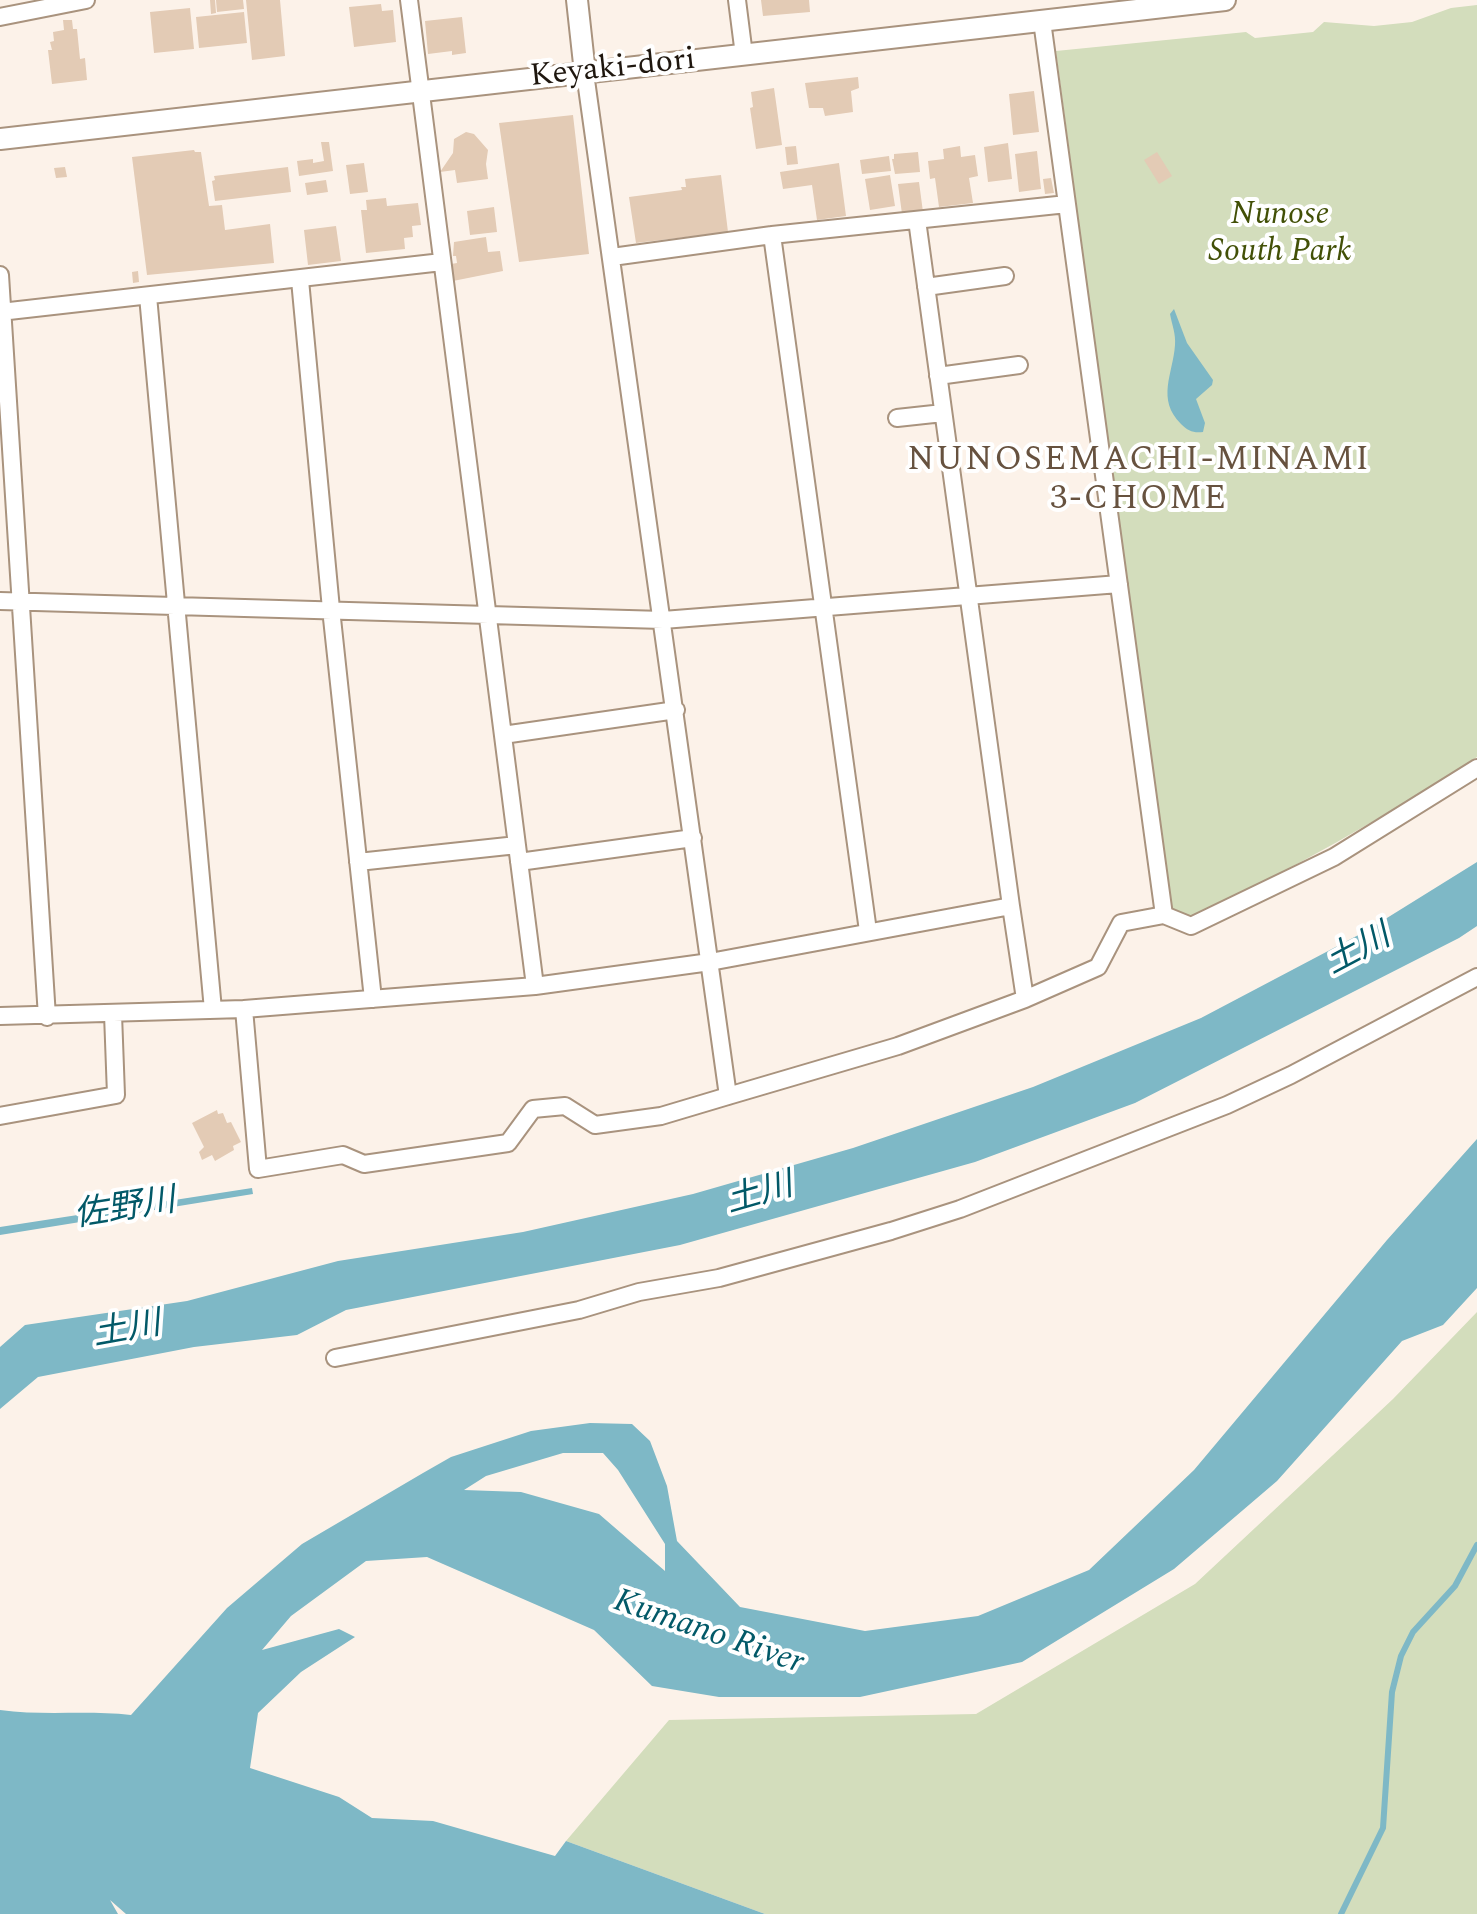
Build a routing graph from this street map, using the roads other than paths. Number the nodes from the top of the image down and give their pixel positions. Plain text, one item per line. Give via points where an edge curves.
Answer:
1 (86, 0) edge
2 (409, 0) edge
3 (577, 0) edge
4 (737, 0) edge
5 (1225, 0) edge
6 (27, 6) edge
7 (1094, 7) edge
8 (0, 17) edge
9 (1042, 21) junction
10 (744, 55) junction
11 (585, 73) junction
12 (421, 92) junction
13 (0, 139) edge
14 (1067, 204) junction
15 (917, 220) junction
16 (772, 235) junction
17 (612, 257) junction
18 (442, 262) junction
19 (0, 275) edge
20 (1005, 276) dead end
21 (300, 280) junction
22 (926, 287) junction
23 (148, 296) junction
24 (1, 312) edge
25 (1019, 365) dead end
26 (938, 376) junction
27 (943, 413) junction
28 (897, 418) dead end
29 (6, 458) edge
30 (1119, 584) junction
31 (967, 596) junction
32 (0, 601) edge
33 (21, 601) junction
34 (176, 606) junction
35 (824, 607) junction
36 (331, 609) junction
37 (487, 615) junction
38 (663, 620) junction
39 (676, 710) junction
40 (503, 735) junction
41 (1477, 768) edge
42 (693, 838) junction
43 (517, 845) junction
44 (358, 862) junction
45 (519, 862) junction
46 (1011, 906) junction
47 (1164, 915) junction
48 (868, 931) junction
49 (710, 962) junction
50 (1477, 977) edge
51 (535, 986) junction
52 (373, 999) junction
53 (1025, 999) junction
54 (244, 1009) junction
55 (213, 1010) junction
56 (113, 1014) junction
57 (0, 1016) edge
58 (47, 1017) junction
59 (728, 1096) junction
60 (0, 1116) edge
61 (335, 1358) dead end

1 - 6 street
2 - 12 street
3 - 11 street
4 - 10 street
5 - 7 street, Keyaki-dori
6 - 8 street
7 - 9 street, Keyaki-dori
9 - 10 street, Keyaki-dori
9 - 14 street
10 - 11 street, Keyaki-dori
11 - 12 street, Keyaki-dori
11 - 17 street
12 - 13 street, Keyaki-dori
12 - 18 street
14 - 15 street
14 - 30 street
15 - 16 street
15 - 22 street
16 - 17 street
16 - 35 street
17 - 38 street
18 - 21 street
18 - 37 street
19 - 24 street
20 - 22 street
21 - 23 street
21 - 36 street
22 - 26 street
23 - 24 street
23 - 34 street
24 - 29 street
25 - 26 street
26 - 27 street
27 - 28 street
27 - 31 street
29 - 33 street
30 - 31 street
30 - 47 street
31 - 35 street
31 - 46 street
32 - 33 street
33 - 34 street
33 - 58 street
34 - 36 street
34 - 55 street
35 - 38 street
35 - 48 street
36 - 37 street
36 - 44 street
37 - 38 street
37 - 40 street
38 - 39 street
39 - 40 street
39 - 42 street
40 - 43 street
41 - 47 street via 1424,794 1334,857 1308,863 1191,926
42 - 45 street
42 - 49 street
43 - 44 street
43 - 45 street
44 - 52 street
45 - 51 street
46 - 48 street
46 - 53 street
47 - 53 street via 1121,923 1098,967
48 - 49 street
49 - 51 street
49 - 59 street
50 - 61 street via 1227,1105 960,1209 719,1278
51 - 52 street
52 - 54 street
53 - 59 street via 898,1046
54 - 55 street
54 - 59 street via 258,1169 343,1155 364,1164 508,1143 533,1109 565,1106 595,1125 661,1116
55 - 56 street
56 - 58 street
56 - 60 street via 116,1095
57 - 58 street

